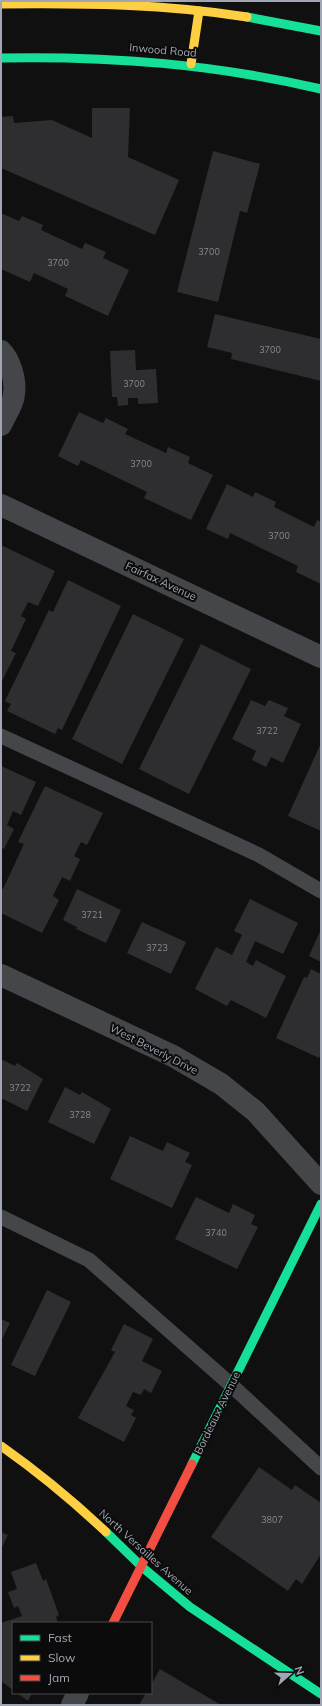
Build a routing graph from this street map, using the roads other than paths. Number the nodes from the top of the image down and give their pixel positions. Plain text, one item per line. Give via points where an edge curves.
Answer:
1 (1, 4) edge
2 (199, 11) junction
3 (321, 31) edge
4 (1, 58) edge
5 (192, 64) junction
6 (321, 89) edge
7 (1, 351) edge
8 (1, 425) edge
9 (1, 505) edge
10 (321, 656) edge
11 (1, 736) edge
12 (321, 891) edge
13 (1, 975) edge
14 (321, 1184) edge
15 (321, 1204) edge
16 (1, 1217) edge
17 (230, 1384) junction
18 (1, 1446) edge
19 (321, 1468) edge
20 (142, 1567) junction
21 (114, 1622) edge
22 (78, 1694) edge
23 (321, 1694) edge
24 (72, 1705) edge

1 - 2 street via 77,2
2 - 3 street via 252,17
2 - 5 street
4 - 5 street, Inwood Road via 65,56
5 - 6 street, Inwood Road via 280,79
7 - 8 street via 6,356 12,374 14,393
9 - 10 street, Fairfax Avenue
11 - 12 lane via 259,855
13 - 14 street, West Beverly Drive via 173,1056 221,1084 256,1112
15 - 17 street, Bordeaux Avenue
16 - 17 lane via 89,1260
17 - 19 lane
17 - 20 street, Bordeaux Avenue
18 - 20 street, North Versailles Avenue via 77,1505
20 - 21 street, Bordeaux Avenue
20 - 23 street, North Versailles Avenue via 190,1607
22 - 24 street

